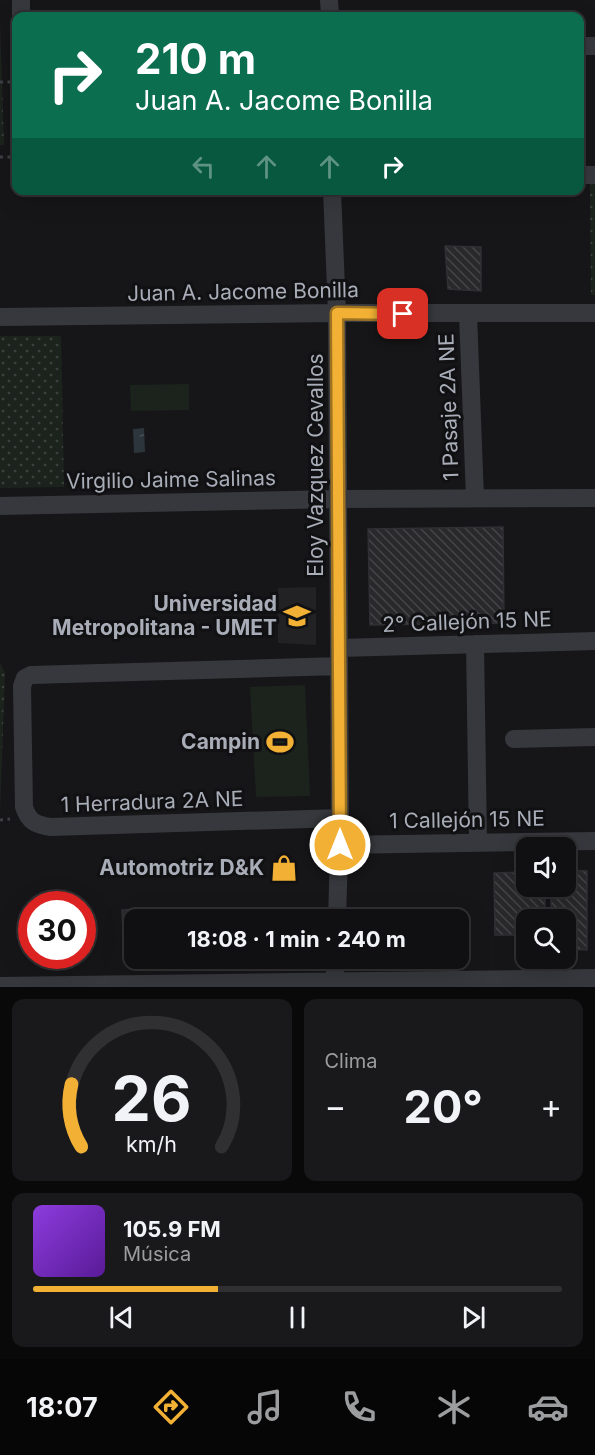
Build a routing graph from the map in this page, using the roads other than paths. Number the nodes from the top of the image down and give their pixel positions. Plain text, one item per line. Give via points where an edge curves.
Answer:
1 (332, 195) edge
2 (337, 313) junction
3 (595, 313) edge
4 (468, 314) junction
5 (0, 317) edge
6 (475, 498) junction
7 (595, 498) edge
8 (338, 500) junction
9 (0, 506) edge
10 (595, 641) edge
11 (475, 644) junction
12 (339, 657) junction
13 (595, 737) edge
14 (514, 739) dead end
15 (340, 818) junction
16 (595, 841) edge
17 (478, 842) junction
18 (340, 845) junction
19 (337, 909) edge
20 (335, 969) edge
21 (595, 978) edge
22 (334, 984) edge
23 (0, 986) edge
24 (71, 986) edge

1 - 2 street, Eloy Vazquez Cevallos
2 - 4 street, Juan A. Jacome Bonilla
2 - 5 street, Juan A. Jacome Bonilla
2 - 8 street, Eloy Vazquez Cevallos
3 - 4 street, Juan A. Jacome Bonilla
4 - 6 street, 1 Pasaje 2A NE
6 - 7 street, Virgilio Jaime Salinas
6 - 8 street, Virgilio Jaime Salinas
8 - 9 street, Virgilio Jaime Salinas
8 - 12 street, Eloy Vazquez Cevallos
10 - 11 street, 2° Callejón 15 NE
11 - 12 street, 2° Callejón 15 NE
11 - 17 street
12 - 15 street, Eloy Vazquez Cevallos
12 - 15 street, 1 Herradura 2A NE via 31,675 22,686 24,807 28,818 37,825 51,828
13 - 14 street
15 - 18 street, Eloy Vazquez Cevallos
16 - 17 street, 1 Callejón 15 NE
17 - 18 street, 1 Callejón 15 NE
18 - 19 street, Eloy Vazquez Cevallos
20 - 22 street
21 - 22 street
22 - 24 street
23 - 24 street

